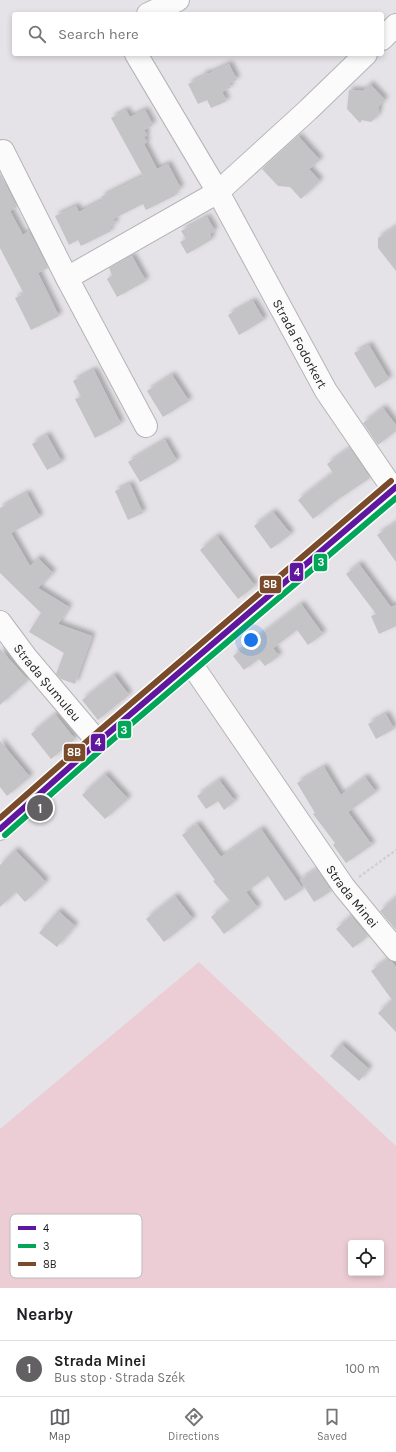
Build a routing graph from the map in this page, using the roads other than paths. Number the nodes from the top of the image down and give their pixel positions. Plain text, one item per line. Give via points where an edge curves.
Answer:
1 (178, 0) edge
2 (152, 12) edge
3 (396, 26) edge
4 (384, 37) edge
5 (137, 56) edge
6 (364, 56) edge
7 (3, 151) dead end
8 (218, 192) junction
9 (68, 278) junction
10 (146, 426) dead end
11 (395, 488) edge
12 (0, 622) edge
13 (190, 662) junction
14 (98, 742) junction
15 (0, 829) edge
16 (396, 950) edge

1 - 2 street
3 - 4 street
5 - 8 street, Strada Fodorkert
6 - 8 street
7 - 9 street
8 - 9 street
8 - 11 street, Strada Fodorkert via 326,390
9 - 10 street
11 - 13 street
12 - 14 street, Strada Șumuleu via 26,657
13 - 14 street
13 - 16 street, Strada Minei via 344,887
14 - 15 street

